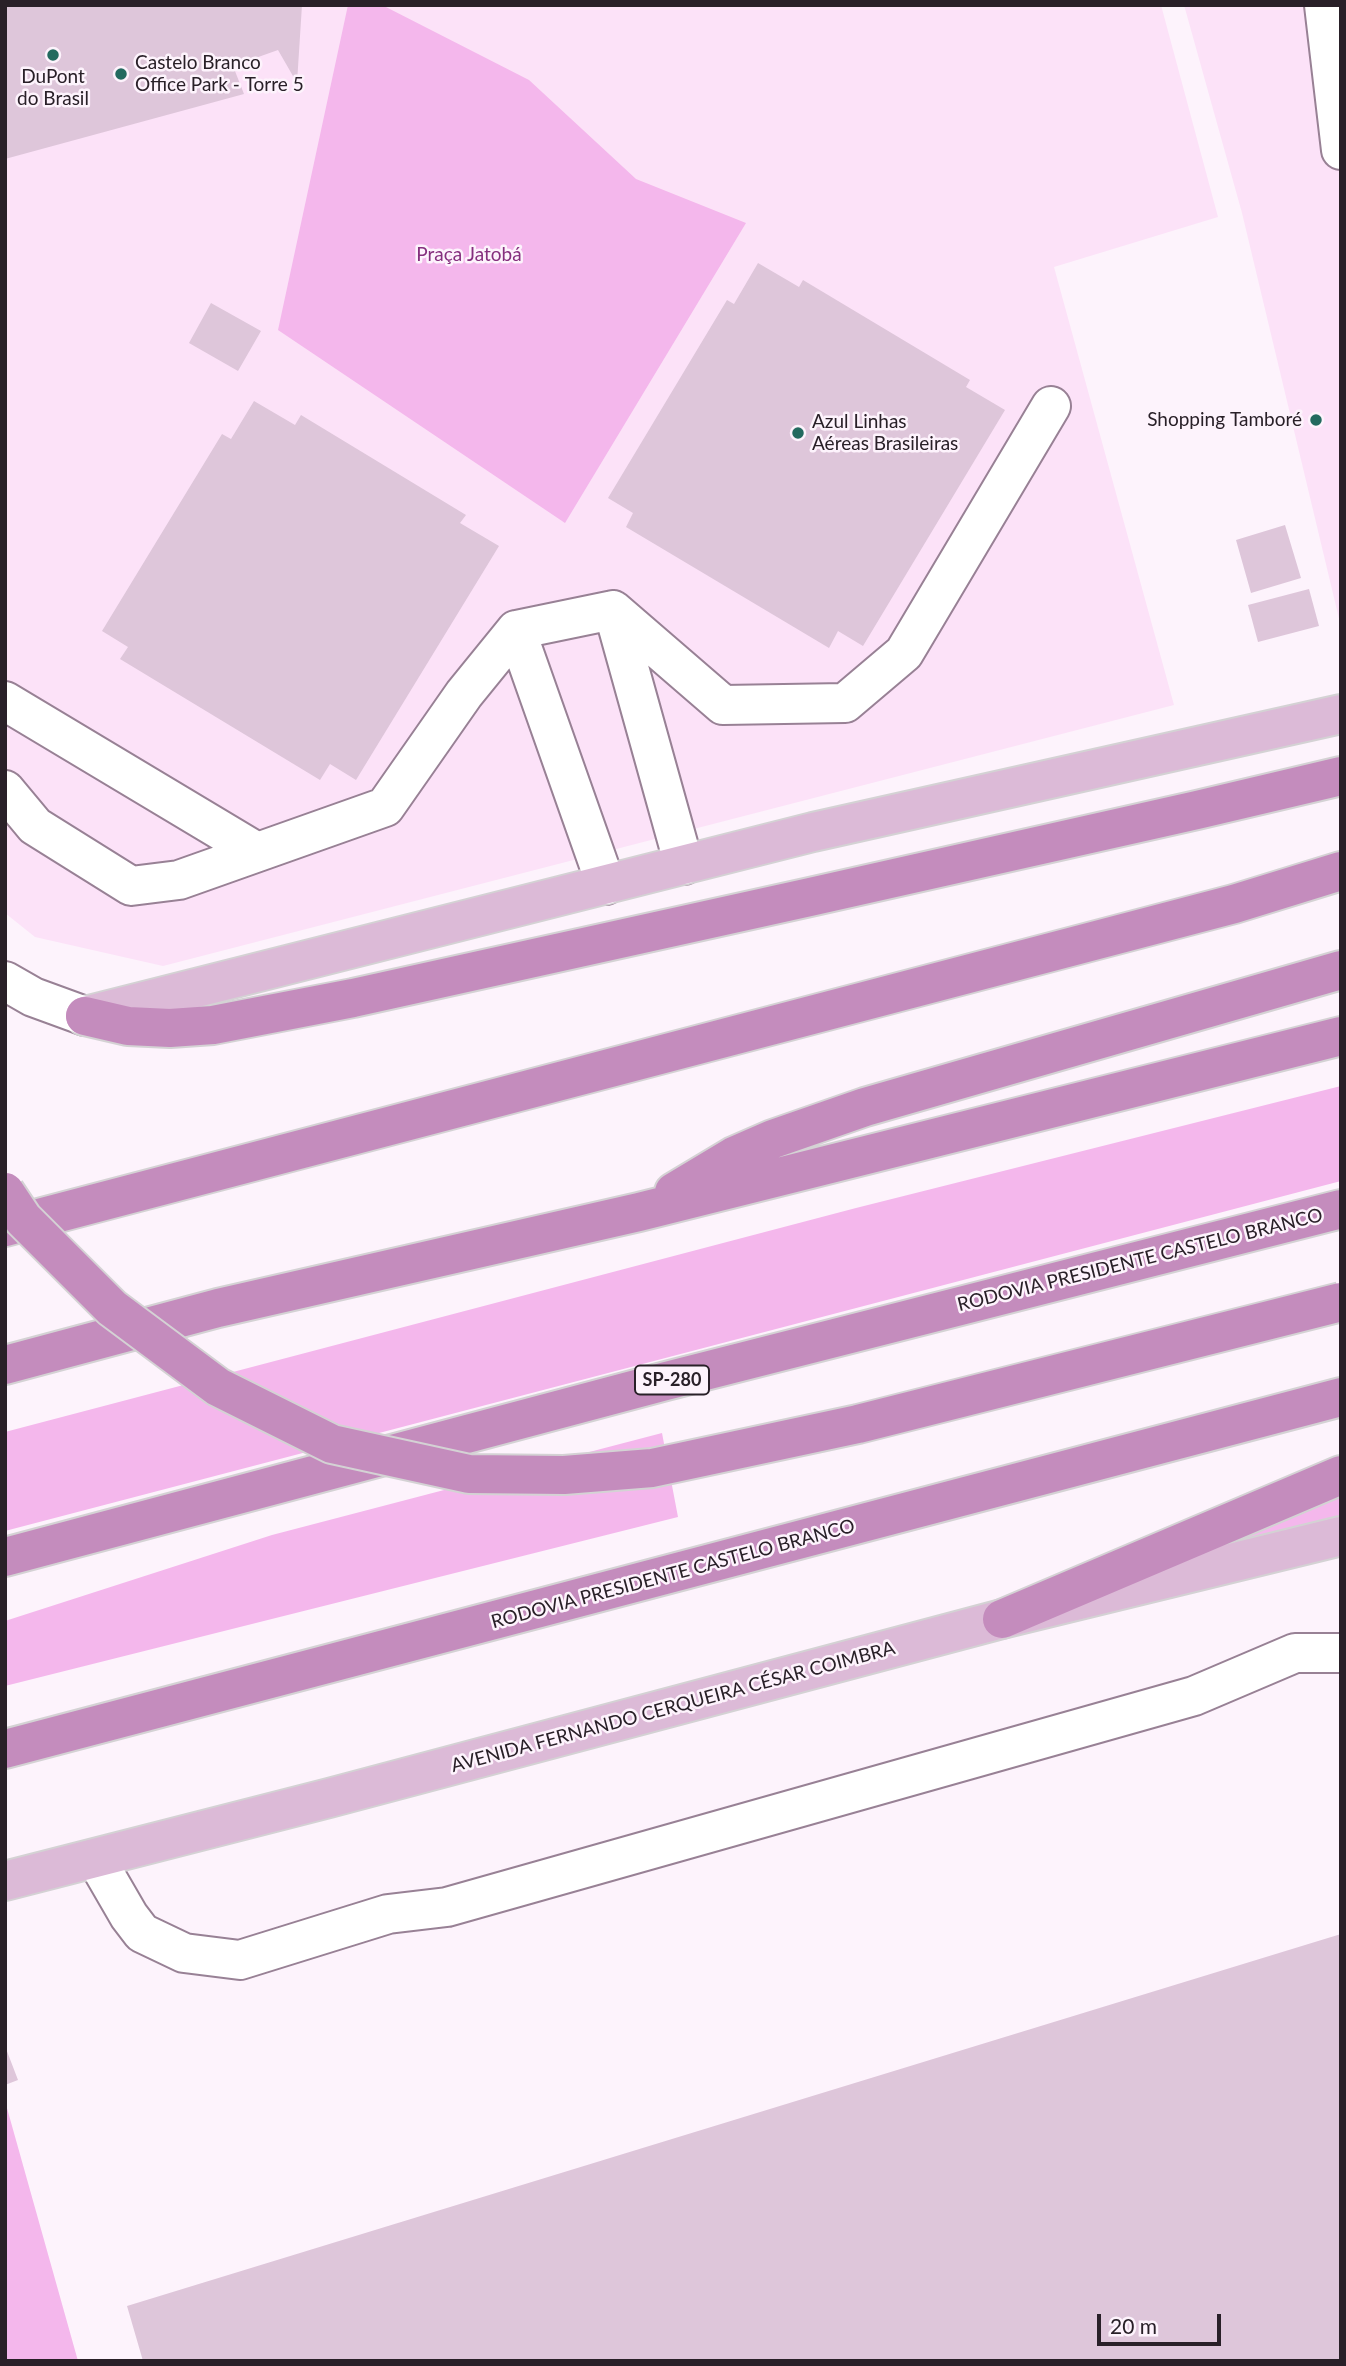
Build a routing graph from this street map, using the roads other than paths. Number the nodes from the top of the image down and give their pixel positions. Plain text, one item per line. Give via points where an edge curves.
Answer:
1 (1324, 5) edge
2 (1341, 150) edge
3 (1051, 406) dead end
4 (613, 610) junction
5 (516, 630) junction
6 (5, 701) edge
7 (1341, 714) edge
8 (1341, 776) edge
9 (5, 790) edge
10 (257, 852) junction
11 (684, 865) junction
12 (1341, 871) edge
13 (606, 885) junction
14 (1341, 970) edge
15 (5, 981) edge
16 (85, 1016) junction
17 (1341, 1036) edge
18 (5, 1192) edge
19 (1341, 1209) edge
20 (639, 1212) junction
21 (5, 1227) edge
22 (1341, 1302) edge
23 (5, 1366) edge
24 (1341, 1397) edge
25 (1341, 1475) edge
26 (1341, 1536) edge
27 (5, 1557) edge
28 (1002, 1619) junction
29 (1341, 1653) edge
30 (60, 1735) junction
31 (5, 1742) edge
32 (5, 1749) edge
33 (96, 1858) junction
34 (5, 1881) edge

1 - 2 street
3 - 4 street via 904,653 845,703 723,705
4 - 5 street
4 - 11 street
5 - 10 street via 384,807
5 - 13 street
6 - 10 street
7 - 11 main road
8 - 16 highway via 353,998 170,1028 128,1026
9 - 10 street via 35,826 131,886 179,880
11 - 13 main road
12 - 21 highway via 1234,904
13 - 16 main road
14 - 20 highway via 865,1107 734,1156
15 - 16 street
17 - 20 highway
18 - 22 highway, bridge via 23,1219 112,1308 218,1387 332,1444 469,1474 564,1475 652,1468 858,1424
19 - 27 highway, RODOVIA PRESIDENTE CASTELO BRANCO / SP-280 via 666,1381
20 - 23 highway via 218,1308
24 - 30 highway, RODOVIA PRESIDENTE CASTELO BRANCO
25 - 28 highway
26 - 28 main road, AVENIDA FERNANDO CERQUEIRA CÉSAR COIMBRA
28 - 33 main road, AVENIDA FERNANDO CERQUEIRA CÉSAR COIMBRA
29 - 33 street via 1296,1653 1194,1696 447,1907 388,1914 240,1961 184,1953 142,1933
30 - 31 highway
30 - 32 highway, RODOVIA PRESIDENTE CASTELO BRANCO
33 - 34 main road, AVENIDA FERNANDO CERQUEIRA CÉSAR COIMBRA

